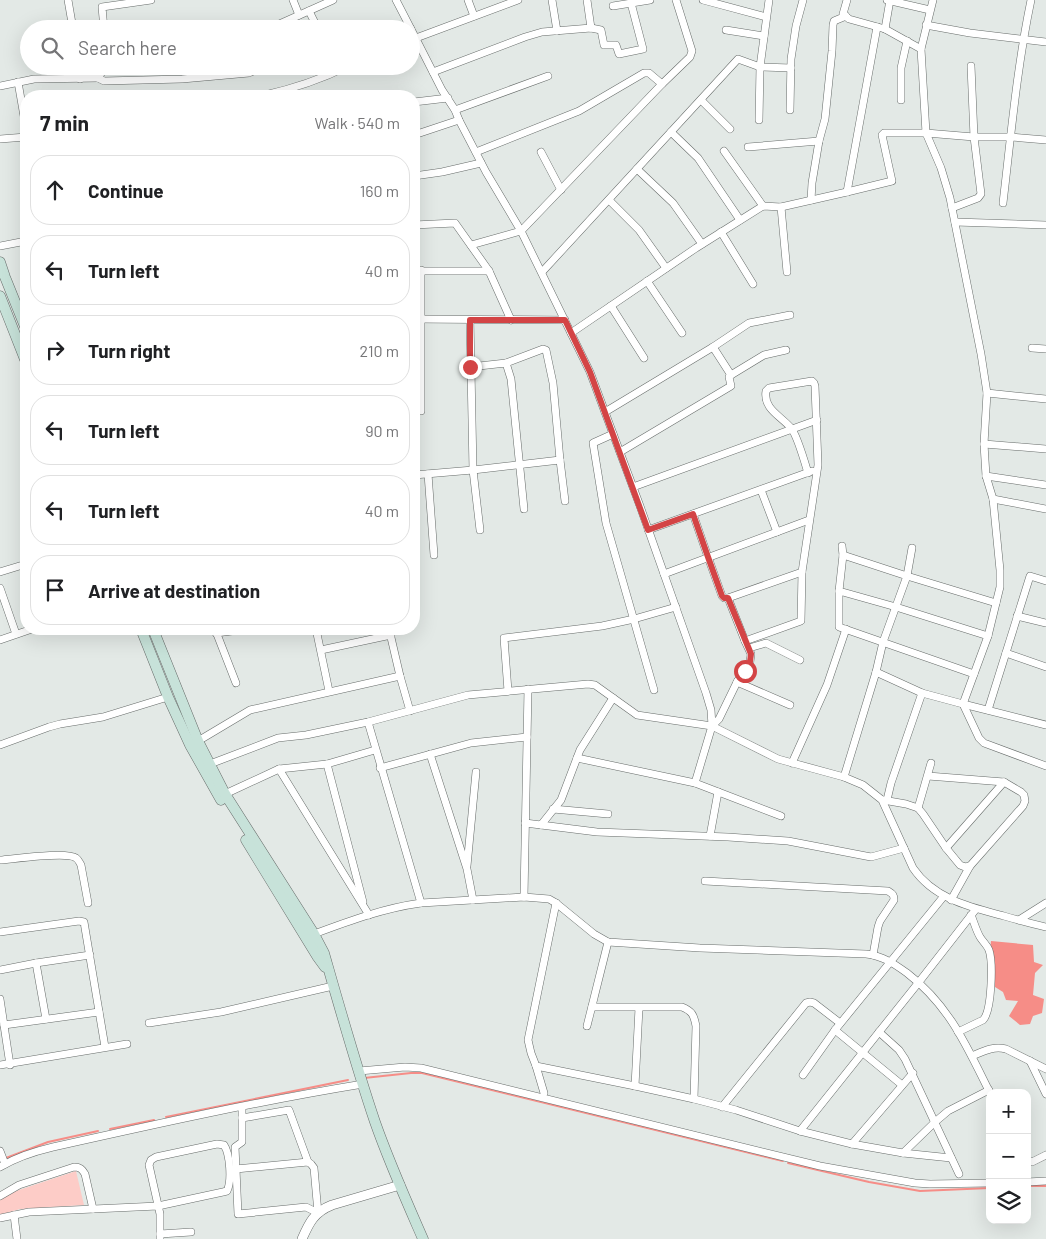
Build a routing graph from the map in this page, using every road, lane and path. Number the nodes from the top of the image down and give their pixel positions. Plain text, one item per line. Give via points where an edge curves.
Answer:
1 (68, 0) edge
2 (151, 0) edge
3 (293, 0) edge
4 (333, 0) edge
5 (396, 0) edge
6 (468, 0) edge
7 (518, 0) edge
8 (552, 0) edge
9 (587, 0) edge
10 (650, 0) edge
11 (676, 0) edge
12 (704, 0) edge
13 (769, 0) edge
14 (803, 0) edge
15 (847, 0) edge
16 (889, 0) edge
17 (933, 0) edge
18 (1030, 0) edge
19 (101, 3) edge
20 (631, 3) junction
21 (726, 4) edge
22 (613, 6) dead end
23 (930, 10) junction
24 (309, 11) junction
25 (299, 15) junction
26 (474, 16) junction
27 (846, 16) junction
28 (766, 17) junction
29 (71, 20) edge
30 (103, 20) edge
31 (288, 20) edge
32 (314, 20) edge
33 (406, 20) edge
34 (926, 25) junction
35 (591, 28) junction
36 (881, 28) junction
37 (726, 30) dead end
38 (420, 31) edge
39 (557, 31) junction
40 (764, 36) junction
41 (1023, 39) junction
42 (907, 41) junction
43 (1046, 42) edge
44 (420, 47) edge
45 (920, 49) junction
46 (971, 66) dead end
47 (760, 67) junction
48 (791, 68) junction
49 (433, 72) junction
50 (79, 75) edge
51 (100, 75) edge
52 (227, 75) edge
53 (329, 75) edge
54 (548, 76) dead end
55 (98, 78) junction
56 (80, 79) junction
57 (18, 82) junction
58 (662, 84) junction
59 (0, 86) edge
60 (284, 90) edge
61 (20, 94) edge
62 (448, 98) junction
63 (701, 100) junction
64 (901, 100) dead end
65 (420, 101) edge
66 (455, 110) junction
67 (790, 110) dead end
68 (459, 120) junction
69 (759, 120) dead end
70 (730, 129) dead end
71 (672, 132) junction
72 (420, 133) edge
73 (926, 133) junction
74 (20, 137) edge
75 (974, 137) junction
76 (1011, 137) junction
77 (0, 138) edge
78 (1046, 140) edge
79 (819, 141) junction
80 (748, 147) dead end
81 (724, 151) dead end
82 (476, 152) junction
83 (541, 152) dead end
84 (481, 163) junction
85 (637, 169) junction
86 (420, 175) edge
87 (561, 190) junction
88 (847, 192) junction
89 (609, 200) junction
90 (811, 200) junction
91 (1003, 203) dead end
92 (763, 206) junction
93 (781, 207) junction
94 (952, 208) junction
95 (740, 220) junction
96 (955, 222) junction
97 (420, 225) edge
98 (1046, 225) edge
99 (521, 231) junction
100 (721, 232) junction
101 (20, 242) edge
102 (702, 244) junction
103 (471, 245) junction
104 (0, 246) edge
105 (0, 262) edge
106 (666, 268) junction
107 (420, 270) edge
108 (489, 270) junction
109 (542, 272) junction
110 (787, 272) dead end
111 (647, 281) junction
112 (753, 284) dead end
113 (0, 296) edge
114 (611, 306) junction
115 (20, 315) edge
116 (790, 315) dead end
117 (420, 319) edge
118 (470, 320) junction
119 (511, 320) junction
120 (565, 320) junction
121 (571, 333) junction
122 (682, 333) dead end
123 (20, 347) edge
124 (713, 347) junction
125 (1032, 348) dead end
126 (1046, 349) edge
127 (786, 350) dead end
128 (644, 358) dead end
129 (506, 363) junction
130 (470, 367) junction
131 (731, 375) junction
132 (420, 388) edge
133 (987, 393) junction
134 (1046, 399) edge
135 (421, 411) dead end
136 (605, 412) junction
137 (817, 420) junction
138 (792, 429) junction
139 (613, 434) junction
140 (984, 444) junction
141 (1046, 449) edge
142 (620, 452) junction
143 (560, 460) junction
144 (519, 464) junction
145 (473, 470) junction
146 (817, 470) junction
147 (808, 473) junction
148 (428, 474) junction
149 (420, 475) edge
150 (986, 476) junction
151 (1046, 485) edge
152 (633, 486) junction
153 (761, 490) junction
154 (992, 499) junction
155 (566, 501) dead end
156 (524, 509) dead end
157 (1046, 509) edge
158 (693, 514) junction
159 (809, 520) junction
160 (480, 530) dead end
161 (648, 530) junction
162 (777, 532) junction
163 (842, 546) dead end
164 (912, 548) dead end
165 (843, 555) junction
166 (434, 556) dead end
167 (708, 557) junction
168 (20, 566) edge
169 (0, 572) edge
170 (802, 572) junction
171 (664, 574) junction
172 (907, 576) junction
173 (1046, 581) edge
174 (0, 588) edge
175 (839, 592) junction
176 (728, 598) junction
177 (996, 603) junction
178 (676, 607) junction
179 (896, 607) junction
180 (4, 611) edge
181 (1017, 616) junction
182 (634, 619) junction
183 (1046, 623) edge
184 (846, 629) junction
185 (20, 633) edge
186 (16, 634) junction
187 (144, 635) edge
188 (155, 635) edge
189 (217, 635) edge
190 (317, 635) edge
191 (378, 635) edge
192 (391, 635) edge
193 (988, 636) junction
194 (0, 640) edge
195 (883, 642) junction
196 (747, 645) junction
197 (321, 650) junction
198 (1006, 653) junction
199 (800, 660) dead end
200 (1046, 667) edge
201 (876, 672) junction
202 (974, 674) junction
203 (400, 676) junction
204 (737, 682) junction
205 (236, 683) dead end
206 (528, 690) junction
207 (654, 690) dead end
208 (329, 691) junction
209 (508, 691) junction
210 (922, 693) junction
211 (168, 697) junction
212 (613, 698) junction
213 (964, 704) junction
214 (790, 705) dead end
215 (988, 710) junction
216 (410, 711) junction
217 (368, 722) junction
218 (1046, 725) edge
219 (712, 726) junction
220 (527, 737) junction
221 (198, 741) junction
222 (0, 745) edge
223 (375, 750) junction
224 (430, 754) junction
225 (577, 758) junction
226 (792, 763) junction
227 (931, 763) dead end
228 (210, 764) junction
229 (327, 764) junction
230 (1046, 766) edge
231 (380, 768) junction
232 (279, 769) junction
233 (476, 772) dead end
234 (928, 776) junction
235 (844, 777) junction
236 (1004, 782) junction
237 (695, 783) junction
238 (718, 792) junction
239 (225, 794) junction
240 (885, 800) junction
241 (553, 808) junction
242 (918, 808) junction
243 (608, 814) dead end
244 (781, 816) dead end
245 (525, 823) junction
246 (541, 825) junction
247 (710, 836) junction
248 (904, 848) junction
249 (946, 848) junction
250 (0, 860) edge
251 (970, 866) junction
252 (467, 869) junction
253 (705, 881) dead end
254 (524, 897) junction
255 (947, 898) junction
256 (472, 900) junction
257 (422, 903) junction
258 (556, 903) junction
259 (88, 904) dead end
260 (1046, 904) edge
261 (367, 912) junction
262 (973, 912) junction
263 (1019, 920) junction
264 (1046, 926) edge
265 (0, 932) edge
266 (314, 934) junction
267 (608, 942) junction
268 (90, 955) junction
269 (873, 955) junction
270 (891, 961) junction
271 (36, 963) junction
272 (0, 970) edge
273 (329, 972) junction
274 (919, 982) junction
275 (333, 986) junction
276 (0, 999) edge
277 (592, 1007) junction
278 (639, 1008) junction
279 (99, 1012) junction
280 (46, 1020) junction
281 (149, 1022) dead end
282 (840, 1023) junction
283 (4, 1025) junction
284 (587, 1026) dead end
285 (835, 1030) junction
286 (879, 1032) junction
287 (958, 1032) junction
288 (127, 1044) dead end
289 (105, 1047) junction
290 (863, 1052) junction
291 (972, 1056) junction
292 (1030, 1061) junction
293 (0, 1065) edge
294 (10, 1065) junction
295 (536, 1066) junction
296 (1046, 1069) edge
297 (359, 1071) junction
298 (913, 1073) junction
299 (803, 1075) dead end
300 (362, 1084) junction
301 (902, 1085) junction
302 (635, 1086) junction
303 (988, 1089) edge
304 (544, 1092) dead end
305 (986, 1094) edge
306 (1046, 1094) edge
307 (694, 1100) junction
308 (242, 1106) junction
309 (722, 1106) junction
310 (242, 1118) junction
311 (935, 1122) junction
312 (800, 1131) junction
313 (852, 1144) junction
314 (0, 1153) edge
315 (903, 1153) junction
316 (1046, 1155) edge
317 (951, 1158) junction
318 (308, 1162) junction
319 (1031, 1162) edge
320 (3, 1166) edge
321 (236, 1169) junction
322 (959, 1174) dead end
323 (1046, 1181) edge
324 (1031, 1182) edge
325 (986, 1183) edge
326 (400, 1185) junction
327 (0, 1196) edge
328 (158, 1206) junction
329 (93, 1209) junction
330 (318, 1213) junction
331 (14, 1215) junction
332 (0, 1218) edge
333 (191, 1232) dead end
334 (160, 1236) edge
335 (420, 1238) edge
336 (17, 1239) edge
337 (302, 1239) edge

1 - 29 street
2 - 19 street
3 - 25 street
4 - 24 street
5 - 33 street
6 - 26 street
7 - 26 street
8 - 39 street
9 - 35 street
10 - 20 street
11 - 58 street via 692,54
12 - 21 street
13 - 28 street
14 - 48 street
15 - 27 street
16 - 23 street
16 - 36 street
17 - 23 street
18 - 41 street
19 - 30 street
20 - 22 street
20 - 35 street via 643,49 619,54 616,45 604,45 601,30
21 - 28 street
23 - 34 street
24 - 25 street
24 - 32 street
25 - 31 street
26 - 38 street
27 - 36 street
27 - 79 street via 833,24 825,120
28 - 40 street
34 - 41 street
34 - 45 street
35 - 39 street
36 - 42 street
36 - 88 street
37 - 40 street
39 - 49 street via 525,37
40 - 47 street
41 - 43 street
41 - 76 street
42 - 45 street
42 - 64 street
44 - 49 street
45 - 73 street
46 - 75 street
47 - 48 street
47 - 63 street via 738,59
47 - 69 street
48 - 67 street
49 - 62 street
50 - 56 street
51 - 55 street
52 - 55 street via 104,81
53 - 60 street
54 - 66 street
55 - 56 street
56 - 57 street
57 - 59 street
57 - 61 street
58 - 82 street via 648,73 642,73 579,111
58 - 87 street
62 - 65 street
62 - 66 street
63 - 70 street
63 - 71 street
66 - 68 street
68 - 72 street
68 - 82 street
71 - 85 street
71 - 95 street via 698,158
73 - 75 street
73 - 88 street via 884,133 892,181
73 - 94 street via 941,168
74 - 77 street
75 - 76 street
75 - 94 street via 980,197
76 - 78 street
76 - 91 street
79 - 80 street
79 - 90 street
81 - 92 street
82 - 84 street
83 - 87 street
84 - 86 street
84 - 99 street
85 - 89 street
85 - 102 street via 673,203
87 - 99 street
88 - 90 street
89 - 106 street via 639,230
89 - 109 street
90 - 93 street
92 - 93 street
92 - 95 street
93 - 110 street
94 - 96 street
95 - 100 street
96 - 98 street
96 - 133 street
97 - 103 street via 455,223
99 - 103 street
99 - 109 street
100 - 102 street
100 - 112 street
101 - 104 street
102 - 106 street
103 - 108 street
105 - 115 main road
106 - 111 street
107 - 108 street
108 - 119 street
109 - 120 street
111 - 114 street
111 - 122 street
113 - 123 main road
114 - 121 street
114 - 128 street
116 - 124 street via 749,323
117 - 118 street
118 - 119 street
118 - 130 street
119 - 120 street
120 - 121 street
121 - 136 street
124 - 131 street
124 - 136 street
125 - 126 street
127 - 131 street via 764,356
129 - 130 street
129 - 143 street via 546,350
129 - 144 street via 511,379
130 - 145 street
131 - 142 street via 731,386
132 - 135 street
133 - 134 street
133 - 140 street
136 - 139 street
137 - 138 street
137 - 138 street via 813,382 767,389 765,394 769,407
137 - 146 street
138 - 147 street
138 - 152 street
139 - 142 street
139 - 182 street via 593,443 606,523
140 - 141 street
140 - 150 street
142 - 152 street
143 - 144 street
143 - 155 street
144 - 145 street
144 - 156 street
145 - 148 street
145 - 160 street
146 - 147 street
146 - 159 street
147 - 153 street
148 - 149 street
148 - 166 street
150 - 151 street
150 - 154 street
152 - 161 street
153 - 158 street
153 - 162 street
154 - 157 street
154 - 177 street via 1000,570
158 - 161 street
158 - 167 street
159 - 162 street
159 - 170 street
161 - 171 street
162 - 167 street
163 - 165 street
164 - 172 street
165 - 172 street
165 - 175 street
167 - 171 street
167 - 176 street via 722,596
168 - 169 street
170 - 176 street
170 - 196 street via 801,621
171 - 178 street
172 - 177 street
172 - 179 street
173 - 181 street via 1030,576
174 - 180 street
175 - 179 street
175 - 184 street via 839,627
176 - 196 street
177 - 193 street
178 - 182 street
178 - 219 street via 706,693
179 - 193 street
179 - 195 street
180 - 186 street
181 - 183 street
181 - 198 street
182 - 207 street
182 - 209 street via 504,638
184 - 195 street
184 - 226 street via 827,685
185 - 186 street
186 - 194 street
187 - 211 main road
188 - 221 main road
189 - 205 street
190 - 197 street
191 - 197 street
192 - 203 street
193 - 202 street
195 - 201 street
195 - 202 street
196 - 199 street via 766,643
196 - 204 street via 750,662
197 - 208 street
198 - 200 street
198 - 215 street
201 - 210 street
201 - 235 street
202 - 213 street
203 - 208 street
203 - 216 street
204 - 214 street
204 - 219 street via 720,719
206 - 209 street
206 - 212 street via 588,684 595,685
206 - 220 street
208 - 221 street via 250,710
209 - 216 street via 468,695
210 - 213 street
210 - 240 street
211 - 222 street via 103,717 49,727
211 - 273 main road via 219,797
212 - 219 street via 637,715
212 - 225 street
213 - 215 street
213 - 230 street via 984,743
215 - 218 street
216 - 217 street
217 - 223 street
217 - 228 street via 278,738
219 - 226 street
219 - 237 street
220 - 224 street via 471,743
220 - 245 street
221 - 228 main road
223 - 229 street
223 - 231 street
224 - 231 street
224 - 252 street
225 - 237 street
225 - 241 street via 561,800
226 - 235 street
227 - 234 street
228 - 239 main road
229 - 232 street
229 - 261 street
231 - 257 street
232 - 239 street
232 - 261 street
233 - 252 street
234 - 236 street
234 - 242 street
235 - 240 street
236 - 249 street
236 - 251 street via 1024,795 1023,806
237 - 238 street
238 - 244 street
238 - 247 street
239 - 266 main road
240 - 242 street
240 - 248 street
241 - 243 street
241 - 246 street
242 - 249 street
245 - 246 street
245 - 254 street
246 - 247 street via 598,832
247 - 248 street via 788,841 871,857
248 - 255 street via 919,876
249 - 251 street via 960,864
250 - 259 street via 38,856 78,859
251 - 255 street
252 - 256 street
253 - 269 street via 888,892 894,900 880,921
254 - 256 street
254 - 258 street via 549,899
255 - 262 street
255 - 270 street
256 - 257 street
257 - 261 street
258 - 267 street
258 - 295 street via 528,1040
260 - 263 street
261 - 266 street
262 - 263 street
262 - 274 street
262 - 287 street via 991,957 988,1012 983,1020
263 - 264 street
265 - 268 street via 82,921
266 - 273 main road
267 - 269 street
267 - 277 street
268 - 271 street
268 - 279 street
269 - 270 street
270 - 274 street
270 - 282 street
271 - 272 street
271 - 280 street
273 - 275 main road
274 - 286 street
274 - 287 street via 941,1005
275 - 281 street via 221,1012
275 - 297 main road
276 - 283 street
277 - 278 street
277 - 284 street
278 - 302 street
278 - 307 street via 682,1007 694,1017
279 - 280 street
279 - 289 street
280 - 283 street
282 - 285 street
282 - 309 street via 814,1004 806,1003
283 - 294 street
285 - 290 street
285 - 299 street
286 - 290 street
286 - 298 street via 899,1050
287 - 291 street
288 - 289 street
289 - 294 street
290 - 301 street
290 - 312 street
291 - 292 street via 999,1047
291 - 303 street
292 - 296 street
292 - 306 street
293 - 294 street
295 - 302 street
295 - 304 street
297 - 300 main road
297 - 325 street via 421,1068 820,1166 915,1183
298 - 301 street
298 - 311 street
300 - 308 street
300 - 326 main road
301 - 313 street
302 - 307 street
305 - 311 street via 948,1111
307 - 309 street
308 - 310 street
308 - 320 street via 46,1149
309 - 312 street
310 - 318 street via 288,1110
310 - 321 street via 242,1142 234,1147
311 - 315 street
311 - 317 street
312 - 313 street
313 - 315 street
314 - 320 street
315 - 317 street
316 - 319 street
317 - 322 street
318 - 321 street
318 - 330 street via 314,1168
321 - 330 street via 238,1214 306,1207
323 - 324 street
326 - 330 street via 332,1205
326 - 335 main road
327 - 329 street via 19,1185 78,1167 85,1174
328 - 328 street via 150,1160 224,1145 229,1156 230,1184 227,1191
328 - 329 street
328 - 334 street
329 - 331 street
330 - 337 street
331 - 332 street
331 - 336 street
333 - 334 street

